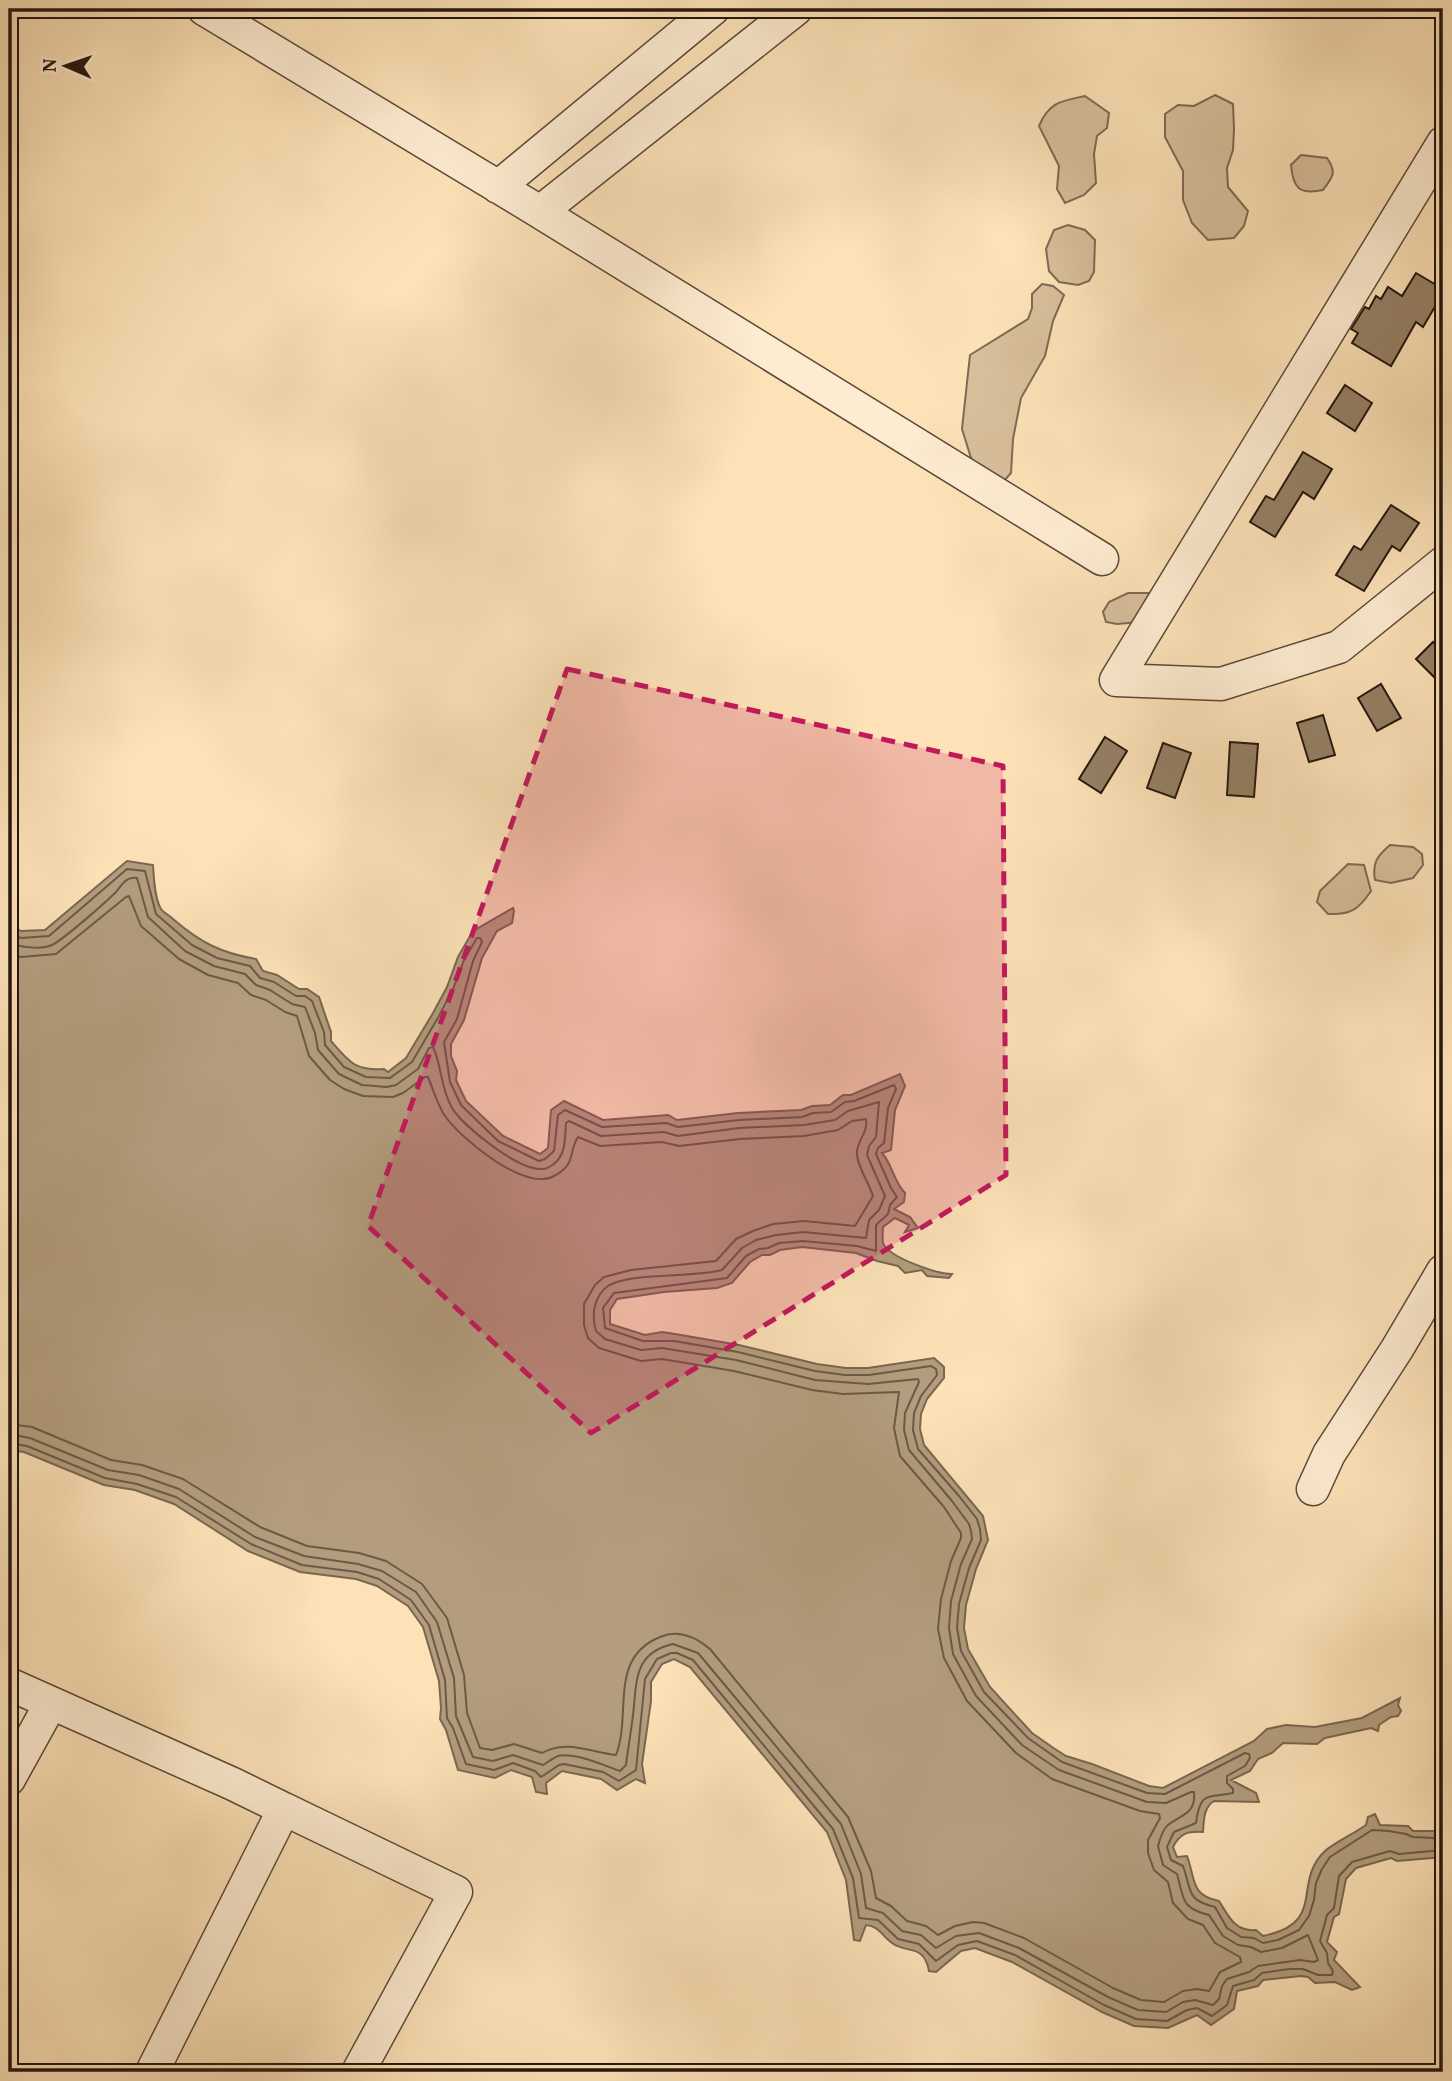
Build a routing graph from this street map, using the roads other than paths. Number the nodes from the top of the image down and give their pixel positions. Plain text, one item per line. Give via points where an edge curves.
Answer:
1 (204, 9) edge
2 (713, 9) edge
3 (796, 9) edge
4 (1443, 143) edge
5 (498, 187) junction
6 (540, 212) junction
7 (1102, 559) dead end
8 (1443, 563) edge
9 (1443, 1271) edge
10 (1313, 1489) dead end
11 (9, 1684) edge
12 (51, 1703) junction
13 (9, 1779) edge
14 (284, 1809) junction
15 (152, 2072) edge
16 (359, 2072) edge

1 - 5 street
2 - 5 street
3 - 6 street
4 - 8 street via 1116,680 1222,684 1339,647
5 - 6 street
6 - 7 street
9 - 10 street via 1329,1454
11 - 12 street
12 - 13 street
12 - 14 street
14 - 15 street
14 - 16 street via 456,1892

